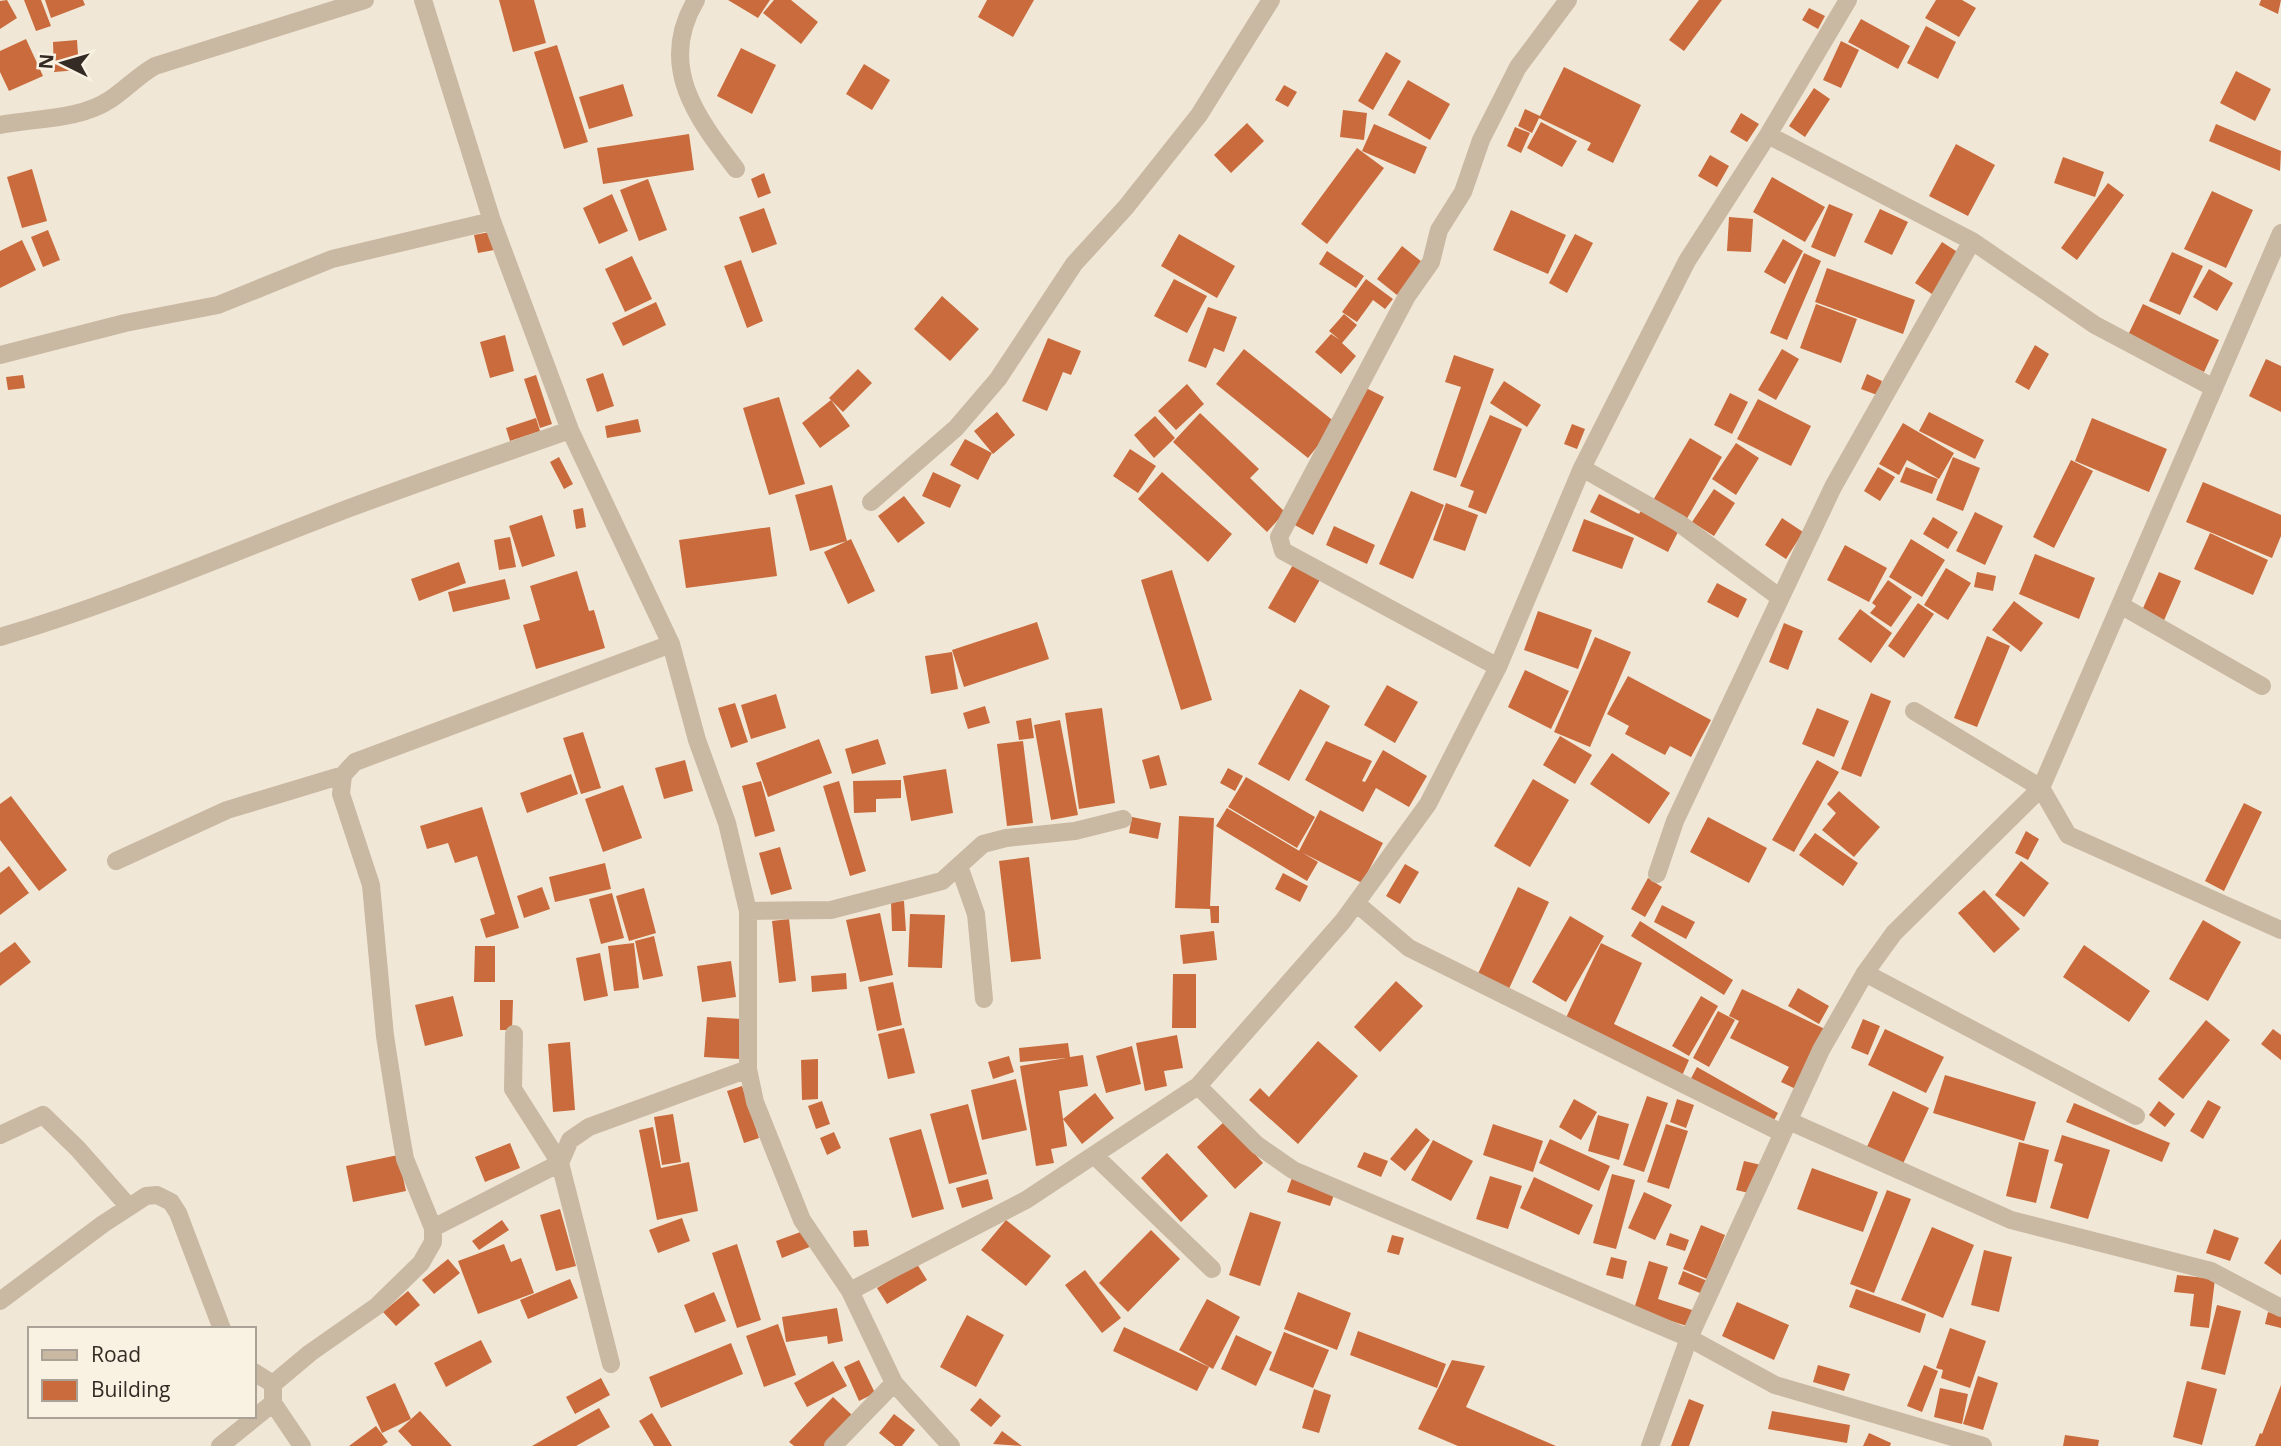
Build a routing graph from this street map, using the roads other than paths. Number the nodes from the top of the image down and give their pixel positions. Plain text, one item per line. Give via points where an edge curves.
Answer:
1 (365, 0) edge
2 (423, 0) edge
3 (696, 0) edge
4 (1270, 0) edge
5 (1568, 0) edge
6 (1848, 0) edge
7 (0, 125) edge
8 (1768, 135) junction
9 (736, 169) dead end
10 (492, 221) junction
11 (2281, 233) edge
12 (1972, 241) junction
13 (0, 355) edge
14 (2214, 388) junction
15 (570, 430) junction
16 (1582, 468) junction
17 (872, 502) dead end
18 (1779, 597) junction
19 (2122, 607) junction
20 (0, 637) edge
21 (671, 644) junction
22 (1498, 667) junction
23 (2262, 686) dead end
24 (1914, 711) dead end
25 (343, 775) junction
26 (2041, 788) junction
27 (1123, 819) dead end
28 (116, 862) dead end
29 (959, 866) junction
30 (1657, 874) dead end
31 (1356, 903) junction
32 (748, 911) junction
33 (2281, 930) edge
34 (1865, 973) junction
35 (984, 999) dead end
36 (514, 1034) dead end
37 (748, 1069) junction
38 (1198, 1086) junction
39 (2136, 1116) dead end
40 (1785, 1127) junction
41 (0, 1135) edge
42 (1094, 1155) junction
43 (560, 1163) junction
44 (129, 1207) junction
45 (433, 1228) junction
46 (1212, 1269) dead end
47 (850, 1291) junction
48 (0, 1301) edge
49 (2281, 1308) edge
50 (221, 1327) edge
51 (1689, 1338) junction
52 (611, 1364) dead end
53 (256, 1373) edge
54 (273, 1384) junction
55 (894, 1384) junction
56 (273, 1403) junction
57 (256, 1417) edge
58 (255, 1418) edge
59 (220, 1446) edge
60 (302, 1446) edge
61 (833, 1446) edge
62 (951, 1446) edge
63 (1650, 1446) edge
64 (1983, 1446) edge

1 - 7 street via 155,66 88,109
2 - 10 street
3 - 9 street via 677,48 684,84 700,123
4 - 17 street via 1199,115 1074,264 998,379 956,428
5 - 22 street via 1518,67 1481,140 1463,192 1439,230 1432,262 1407,296 1279,537 1283,551
6 - 8 street
8 - 12 street
8 - 16 street via 1687,261
10 - 13 street via 332,259 218,305
10 - 15 street
11 - 14 street
12 - 14 street via 2095,325
12 - 18 street via 1833,487
14 - 19 street
15 - 20 street via 343,511 180,578
15 - 21 street
16 - 18 street via 1679,523
16 - 22 street
18 - 30 street via 1675,821
19 - 23 street
19 - 26 street
21 - 25 street via 355,762
21 - 32 street via 697,740 727,823
22 - 31 street via 1429,804
24 - 26 street
25 - 28 street via 227,810
25 - 45 street via 343,800 372,885 385,1036 405,1158
26 - 33 street via 2068,835
26 - 34 street via 1894,933
27 - 29 street via 983,844
29 - 32 street via 942,881 831,910
29 - 35 street via 976,914
31 - 38 street
31 - 40 street via 1409,948
32 - 37 street
34 - 39 street
34 - 40 street via 1821,1049
36 - 43 street via 513,1089
37 - 43 street via 589,1127 570,1140
37 - 47 street via 755,1102 802,1220
38 - 42 street
38 - 51 street via 1258,1145 1293,1170
40 - 49 street via 2011,1220 2211,1271
40 - 51 street
41 - 44 street via 43,1115
42 - 46 street
42 - 47 street via 1026,1200
43 - 45 street
43 - 52 street
44 - 48 street
44 - 50 street via 146,1196 157,1195 171,1202
45 - 54 street via 429,1253 377,1306
47 - 55 street
51 - 63 street
51 - 64 street via 1775,1385
53 - 54 street
54 - 56 street
55 - 61 street
55 - 62 street
56 - 57 street
56 - 60 street
58 - 59 street

